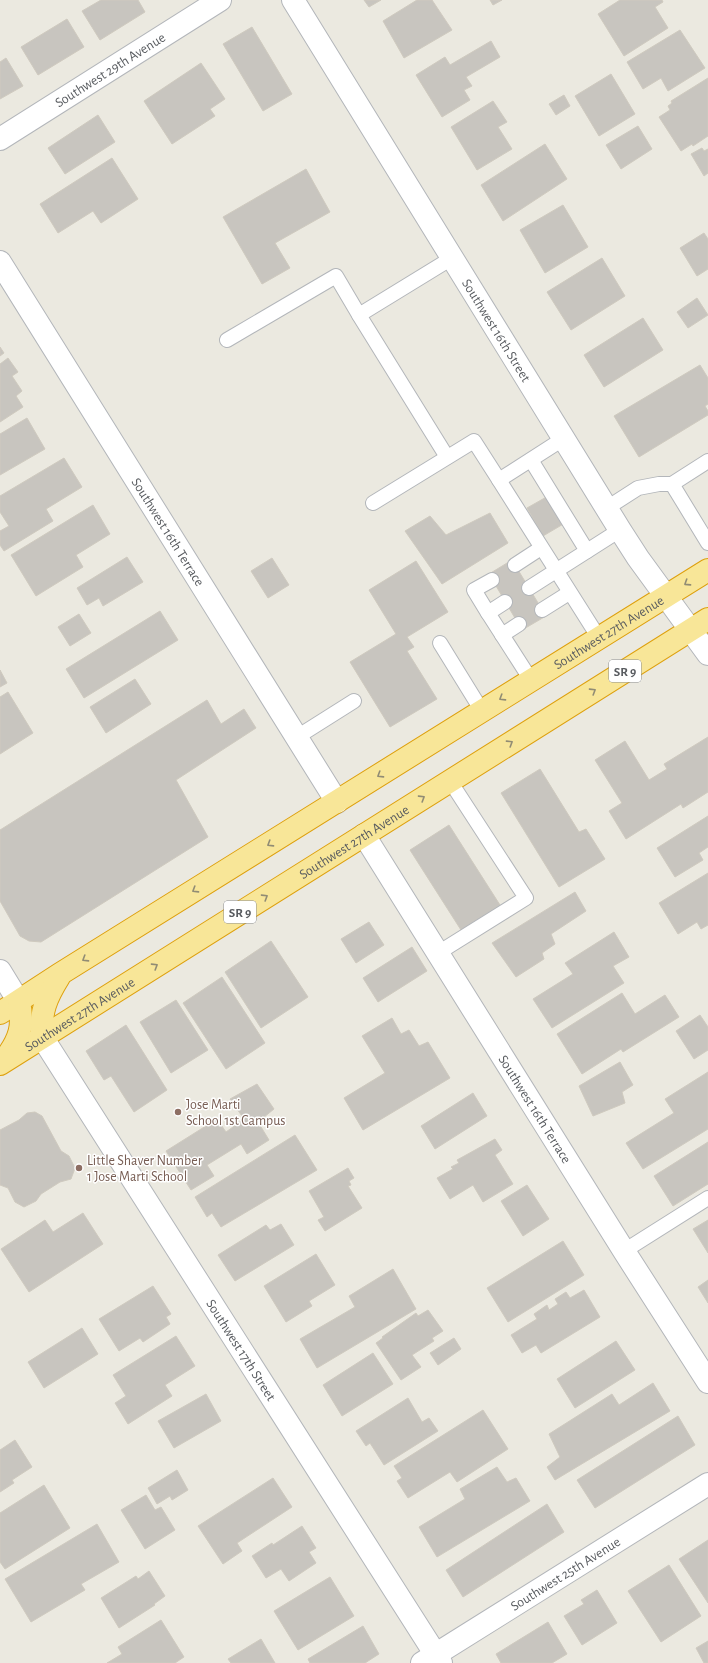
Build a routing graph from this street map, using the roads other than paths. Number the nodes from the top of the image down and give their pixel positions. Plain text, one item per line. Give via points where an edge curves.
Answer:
1 (220, 0) edge
2 (293, 0) edge
3 (0, 139) edge
4 (452, 258) junction
5 (0, 262) edge
6 (360, 315) junction
7 (227, 340) dead end
8 (563, 439) junction
9 (447, 457) junction
10 (531, 460) junction
11 (708, 461) edge
12 (499, 480) junction
13 (672, 484) junction
14 (374, 503) dead end
15 (607, 508) junction
16 (620, 530) junction
17 (708, 543) edge
18 (541, 548) junction
19 (587, 551) junction
20 (515, 565) dead end
21 (708, 570) edge
22 (555, 571) junction
23 (492, 580) dead end
24 (529, 588) dead end
25 (569, 593) junction
26 (666, 596) junction
27 (505, 602) dead end
28 (542, 610) dead end
29 (488, 612) junction
30 (519, 624) dead end
31 (699, 625) edge
32 (502, 635) junction
33 (599, 638) junction
34 (440, 643) dead end
35 (708, 654) edge
36 (531, 680) junction
37 (354, 701) dead end
38 (482, 711) junction
39 (297, 737) junction
40 (450, 781) junction
41 (337, 802) junction
42 (364, 834) junction
43 (438, 953) junction
44 (0, 972) edge
45 (60, 974) junction
46 (19, 1002) junction
47 (0, 1013) edge
48 (42, 1037) junction
49 (2, 1063) edge
50 (708, 1198) edge
51 (624, 1251) junction
52 (708, 1382) edge
53 (708, 1484) edge
54 (433, 1660) edge

1 - 3 street, Southwest 29th Avenue
2 - 4 street, Southwest 16th Street
4 - 6 lane
4 - 8 street, Southwest 16th Street
5 - 39 street, Southwest 16th Terrace
6 - 7 lane via 336,276
6 - 9 lane
8 - 10 lane
8 - 15 street, Southwest 16th Street
9 - 12 lane via 474,441
9 - 14 lane
10 - 12 lane
10 - 19 lane
11 - 13 lane
12 - 18 lane
13 - 15 lane via 638,488
13 - 17 lane
15 - 16 street, Southwest 16th Street
16 - 19 lane
16 - 26 street, Southwest 16th Street
18 - 20 lane
18 - 22 lane
19 - 22 lane
21 -> 26 highway, Southwest 27th Avenue
22 - 24 lane
22 - 25 lane
23 - 29 lane via 474,590
25 - 28 lane
25 - 33 lane
26 - 31 street, Southwest 16th Street
26 - 33 highway, Southwest 27th Avenue
27 - 29 lane
29 - 32 lane
30 - 32 lane
31 - 35 street, Southwest 16th Street
40 -> 31 highway, Southwest 27th Avenue / SR 9
32 - 36 lane
33 - 36 highway, Southwest 27th Avenue
34 - 38 lane
36 -> 38 highway, Southwest 27th Avenue
37 - 39 lane
38 -> 41 highway, Southwest 27th Avenue
39 - 41 street, Southwest 16th Terrace
42 -> 40 highway, Southwest 27th Avenue / SR 9
40 - 43 lane via 526,898
41 -> 45 highway, Southwest 27th Avenue
42 - 43 street, Southwest 16th Terrace
48 -> 42 highway, Southwest 27th Avenue / SR 9
43 - 51 street, Southwest 16th Terrace
44 - 46 street
45 - 46 highway, Southwest 27th Avenue
45 - 48 highway via 48,994 44,1007
46 - 47 highway, Southwest 27th Avenue
46 - 49 highway via 22,1015 21,1029 16,1044
48 - 49 highway, Southwest 27th Avenue / SR 9
48 - 54 street, Southwest 17th Street
50 - 51 lane
51 - 52 street, Southwest 16th Terrace
53 - 54 street, Southwest 25th Avenue

